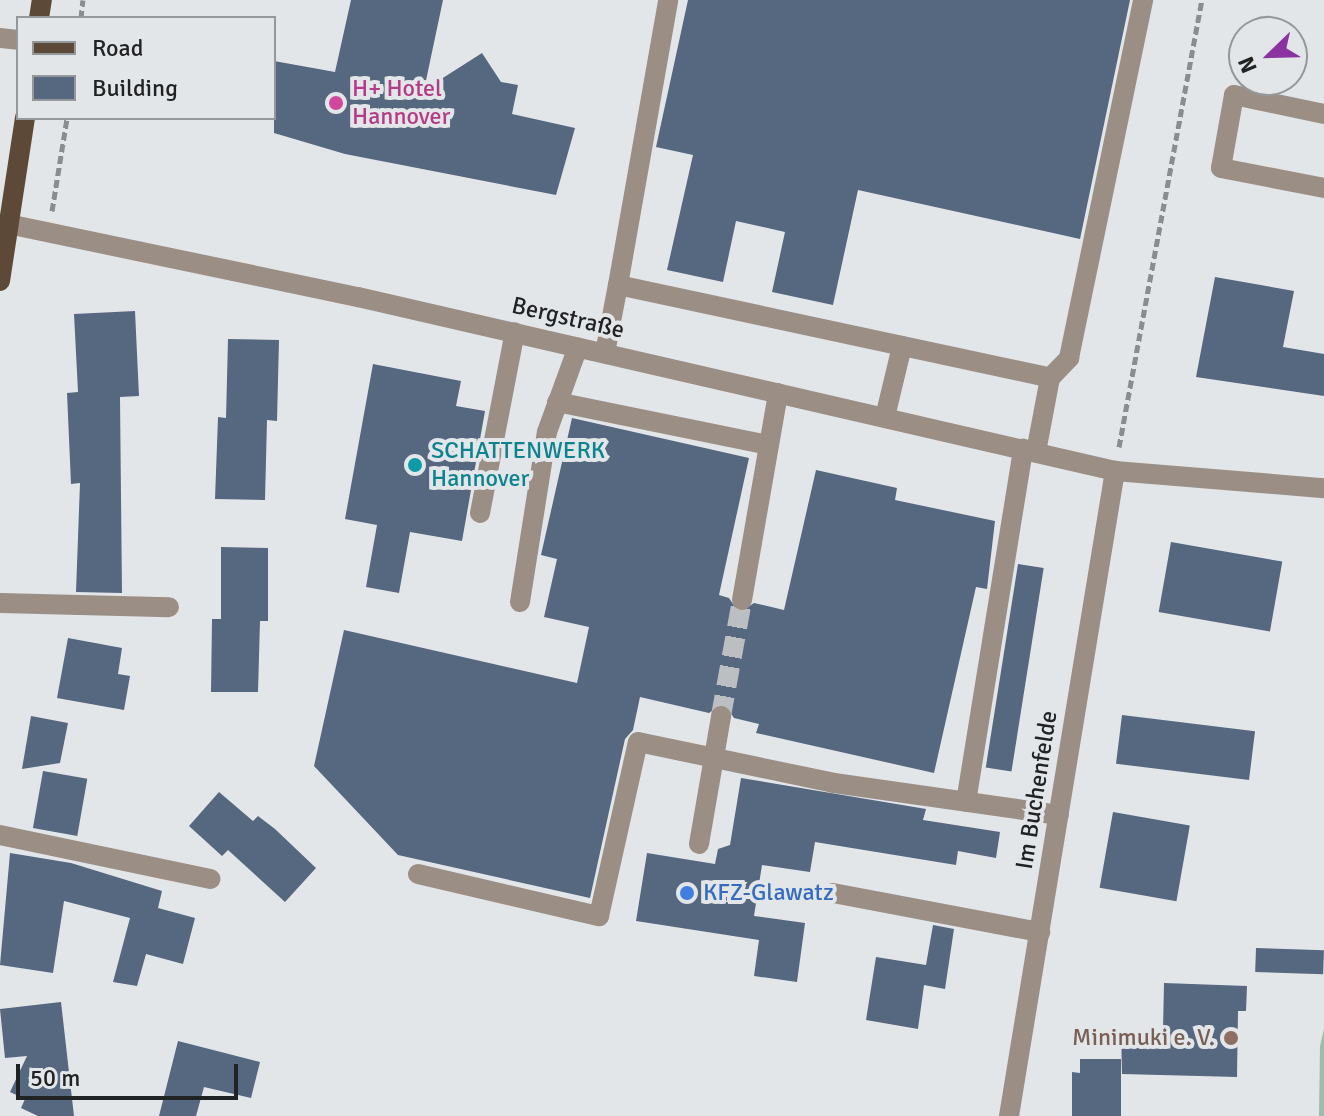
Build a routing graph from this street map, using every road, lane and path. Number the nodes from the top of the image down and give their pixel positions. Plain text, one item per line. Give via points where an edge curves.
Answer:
1 (668, 0) edge
2 (1143, 0) edge
3 (1202, 0) edge
4 (1324, 114) edge
5 (25, 120) edge
6 (67, 120) edge
7 (1324, 188) edge
8 (8, 224) junction
9 (44, 231) junction
10 (0, 281) edge
11 (618, 285) junction
12 (515, 332) junction
13 (902, 346) junction
14 (578, 347) junction
15 (605, 353) junction
16 (1050, 378) junction
17 (778, 393) junction
18 (557, 402) junction
19 (885, 417) junction
20 (769, 445) junction
21 (1030, 451) junction
22 (1115, 471) junction
23 (1324, 488) edge
24 (480, 513) dead end
25 (742, 600) tunnel mouth
26 (520, 602) dead end
27 (0, 603) edge
28 (169, 607) dead end
29 (721, 716) tunnel mouth
30 (714, 758) junction
31 (966, 802) junction
32 (1059, 815) junction
33 (0, 835) edge
34 (699, 844) dead end
35 (418, 874) dead end
36 (210, 879) dead end
37 (833, 893) dead end
38 (1040, 932) junction
39 (1009, 1116) edge

1 - 11 street
2 - 16 street via 1069,358
3 - 22 path
4 - 7 street via 1234,95 1221,168
5 - 8 main road
6 - 9 path via 56,201
8 - 9 street, Bergstraße
8 - 10 main road
9 - 12 street, Bergstraße
11 - 13 street
11 - 15 street
12 - 14 street, Bergstraße
12 - 24 street
13 - 16 street
13 - 19 street
14 - 15 street, Bergstraße
14 - 18 street
15 - 17 street, Bergstraße
16 - 21 street
17 - 19 street, Bergstraße
17 - 20 street
18 - 20 street
18 - 26 street via 547,432
19 - 21 street, Bergstraße
20 - 25 street
21 - 22 street, Bergstraße
21 - 31 street
22 - 23 street, Bergstraße
22 - 32 street, Im Buchenfelde
27 - 28 street
29 - 30 street
30 - 31 street
30 - 34 street
30 - 35 street via 638,742 599,916
31 - 32 street
32 - 38 street, Im Buchenfelde
33 - 36 street
37 - 38 street
38 - 39 street, Im Buchenfelde

